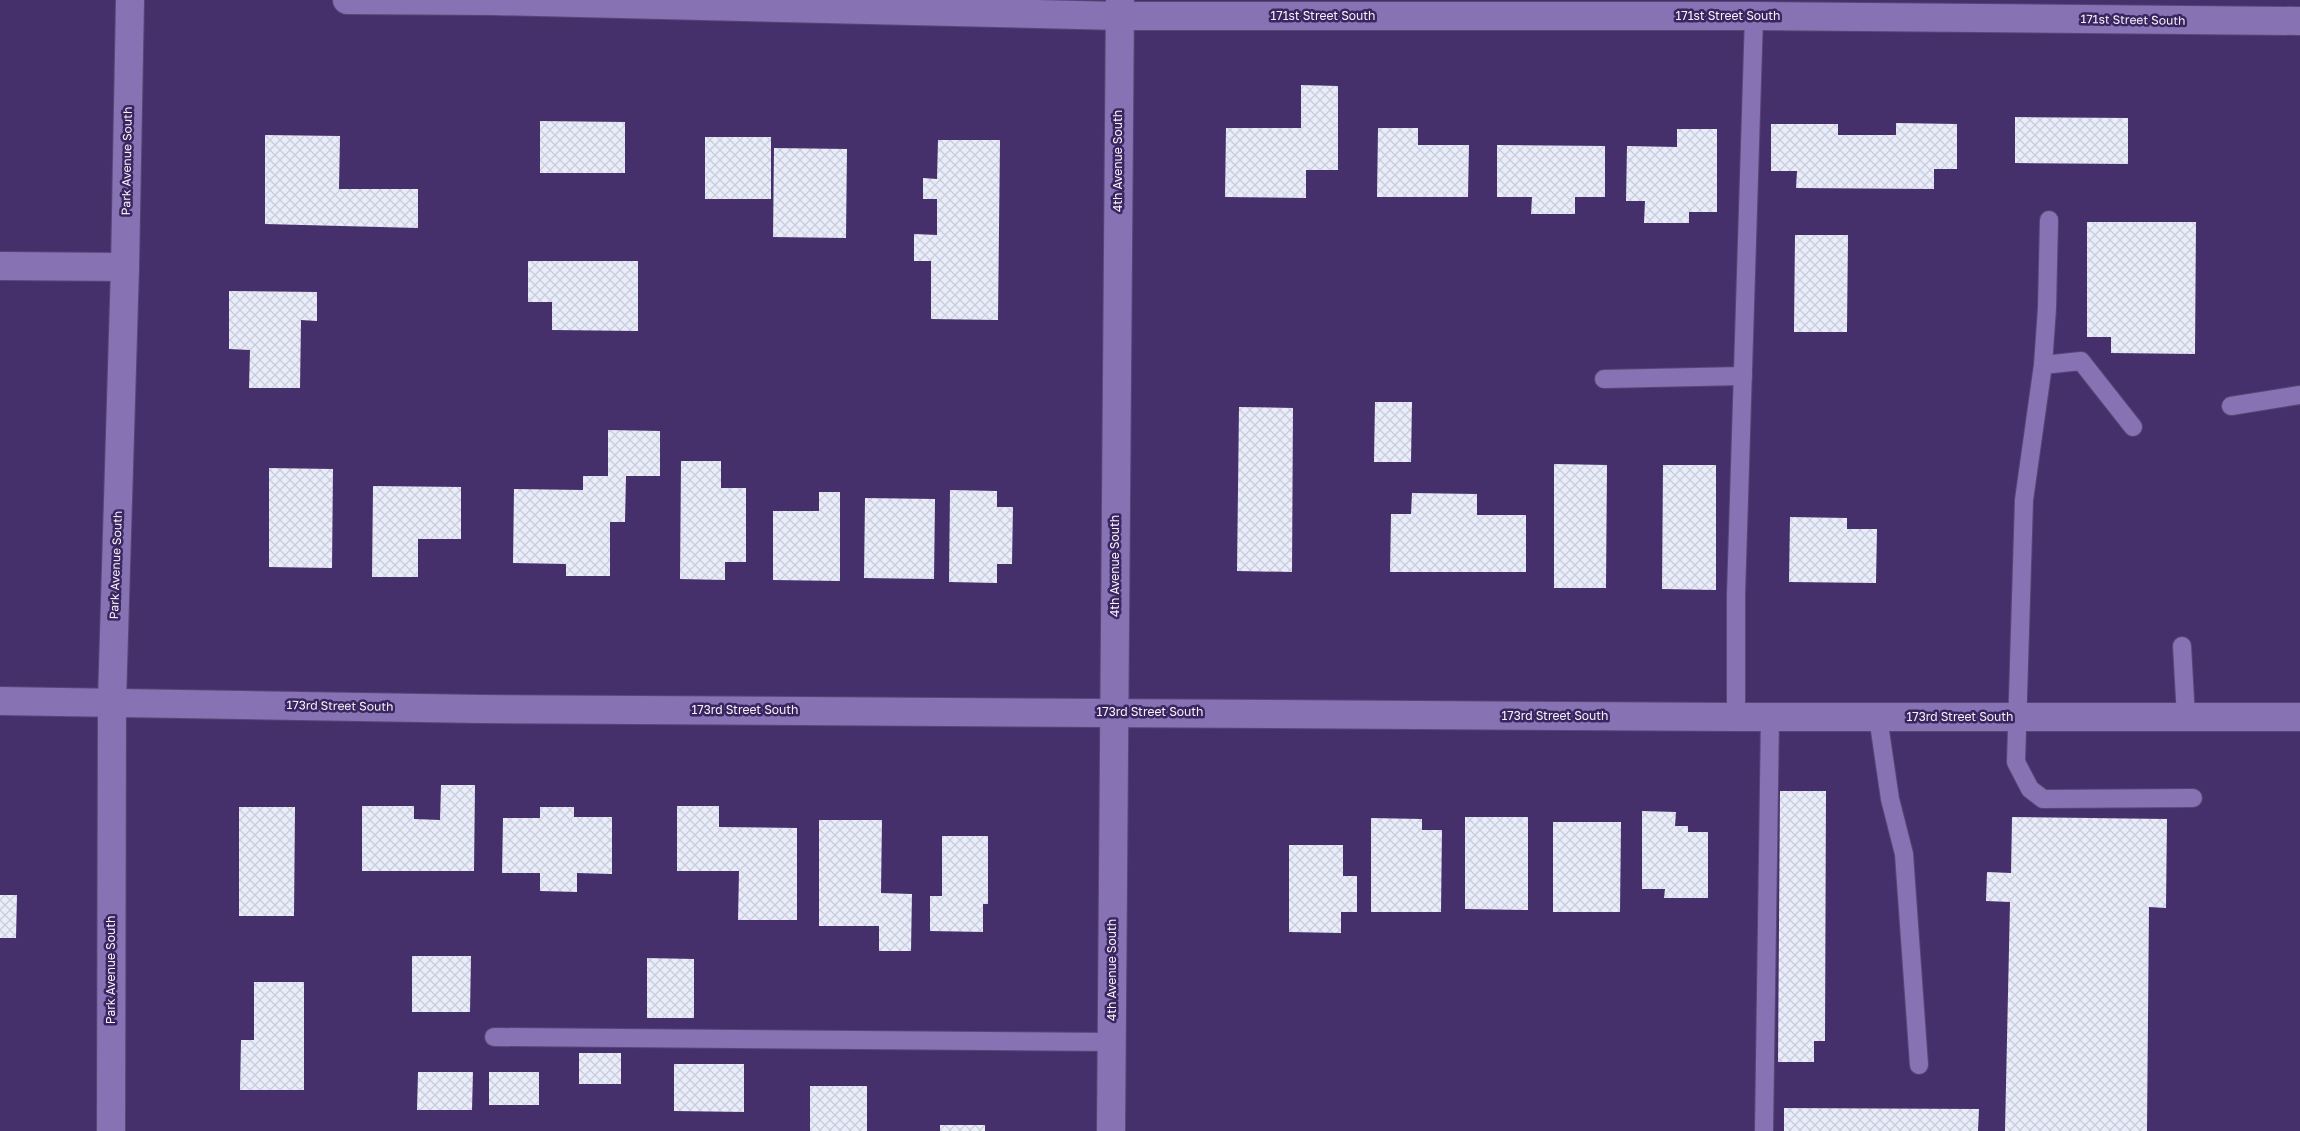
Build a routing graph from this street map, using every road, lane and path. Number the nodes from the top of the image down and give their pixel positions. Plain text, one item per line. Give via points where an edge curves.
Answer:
1 (130, 0) edge
2 (347, 0) edge
3 (477, 0) edge
4 (1119, 8) edge
5 (1877, 9) edge
6 (1754, 16) junction
7 (2300, 21) edge
8 (2048, 220) dead end
9 (0, 266) edge
10 (125, 267) junction
11 (2043, 365) junction
12 (1743, 376) junction
13 (1604, 379) dead end
14 (2300, 395) edge
15 (2231, 406) dead end
16 (2133, 427) dead end
17 (2182, 646) dead end
18 (0, 701) edge
19 (112, 701) junction
20 (1114, 712) junction
21 (1736, 716) junction
22 (1770, 716) junction
23 (1878, 716) junction
24 (2018, 716) junction
25 (2186, 716) junction
26 (2300, 716) edge
27 (2193, 798) dead end
28 (494, 1037) dead end
29 (1111, 1042) junction
30 (1919, 1065) dead end
31 (111, 1131) edge
32 (1110, 1131) edge
33 (1764, 1131) edge

1 - 10 street, Park Avenue South
2 - 3 street, 171st Street South
3 - 4 street, 171st Street South
4 - 6 street, 171st Street South
4 - 20 street, 4th Avenue South
5 - 6 street, 171st Street South
5 - 7 street, 171st Street South
6 - 12 lane
8 - 11 lane
9 - 10 street
10 - 19 street, Park Avenue South
11 - 16 lane via 2081,361
11 - 24 lane via 2024,500
12 - 13 lane
12 - 21 lane
14 - 15 lane
17 - 25 lane
18 - 19 street, 173rd Street South
19 - 20 street, 173rd Street South via 481,709
19 - 31 street, Park Avenue South
20 - 21 street, 173rd Street South
20 - 29 street, 4th Avenue South
21 - 22 street, 173rd Street South
22 - 23 street, 173rd Street South
22 - 33 lane
23 - 24 street, 173rd Street South
23 - 30 lane via 1890,799 1904,854
24 - 25 street, 173rd Street South
24 - 27 lane via 2016,762 2030,789 2043,799
25 - 26 street, 173rd Street South
28 - 29 lane
29 - 32 street, 4th Avenue South

